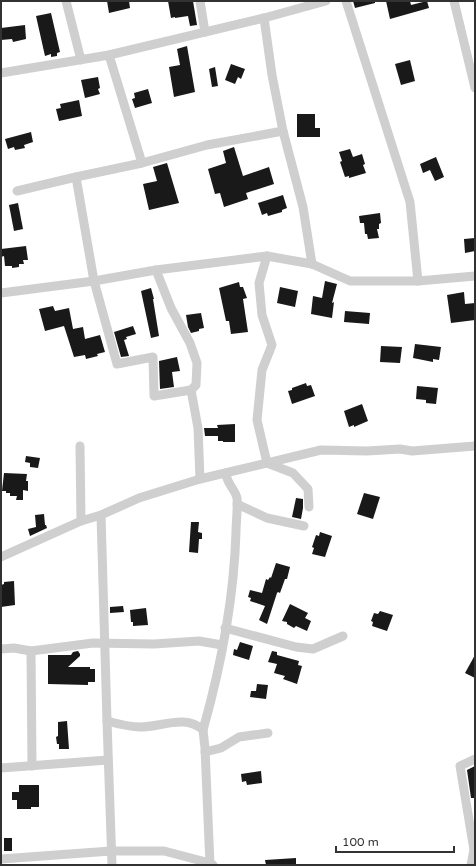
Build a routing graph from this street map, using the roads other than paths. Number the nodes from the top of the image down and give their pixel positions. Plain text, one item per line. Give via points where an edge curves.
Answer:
1 (66, 1) edge
2 (200, 1) edge
3 (326, 1) edge
4 (346, 1) edge
5 (454, 1) edge
6 (264, 18) junction
7 (205, 32) junction
8 (109, 55) junction
9 (81, 60) junction
10 (1, 73) edge
11 (475, 88) edge
12 (283, 131) junction
13 (142, 163) junction
14 (76, 177) junction
15 (17, 191) dead end
16 (267, 256) junction
17 (312, 264) junction
18 (156, 270) junction
19 (475, 276) edge
20 (418, 280) junction
21 (94, 281) junction
22 (1, 293) edge
23 (191, 390) junction
24 (80, 446) dead end
25 (475, 446) edge
26 (267, 463) junction
27 (226, 473) junction
28 (200, 479) junction
29 (237, 504) junction
30 (309, 507) dead end
31 (102, 515) junction
32 (81, 521) junction
33 (304, 526) dead end
34 (1, 549) edge
35 (10, 553) junction
36 (1, 557) edge
37 (226, 628) junction
38 (343, 636) dead end
39 (105, 644) junction
40 (222, 645) junction
41 (1, 649) edge
42 (31, 651) junction
43 (107, 721) junction
44 (203, 730) junction
45 (268, 733) dead end
46 (205, 752) junction
47 (475, 759) edge
48 (108, 760) junction
49 (32, 766) junction
50 (1, 768) edge
51 (111, 851) junction
52 (1, 859) edge
53 (211, 864) edge
54 (112, 865) edge
55 (471, 865) edge

1 - 9 street
2 - 7 street
3 - 6 street
4 - 20 street via 410,202
5 - 11 street
6 - 7 street
6 - 12 street
7 - 8 street
8 - 9 street
8 - 13 street
9 - 10 street
12 - 13 street via 207,144
12 - 17 street via 304,207
13 - 14 street
14 - 15 street
14 - 21 street
16 - 17 street
16 - 18 street
16 - 26 street via 259,283 262,315 272,345 262,370 257,420
17 - 20 street via 350,281
18 - 21 street
18 - 23 street via 197,363 196,385
19 - 20 street
21 - 22 street
21 - 23 street via 117,364 153,358 154,396
23 - 28 street via 198,428
24 - 32 street
25 - 26 street via 412,451 321,450
26 - 27 street
26 - 30 street via 294,473 308,488
27 - 28 street
27 - 29 street via 226,478 237,498
28 - 31 street via 139,498
29 - 33 street via 267,518
29 - 37 street via 235,556
31 - 32 street
31 - 39 street
32 - 35 street
34 - 35 street
35 - 36 street
37 - 38 street via 312,649
37 - 40 street
39 - 40 street via 199,641
39 - 42 street via 93,643
39 - 43 street
40 - 44 street via 216,683
41 - 42 street
42 - 49 street
43 - 44 street via 129,727 191,722
43 - 48 street
44 - 46 street
45 - 46 street via 239,737 221,748
46 - 53 street
47 - 55 street via 460,766 474,850
48 - 49 street
48 - 51 street
49 - 50 street
51 - 52 street
51 - 53 street via 164,851
51 - 54 street

